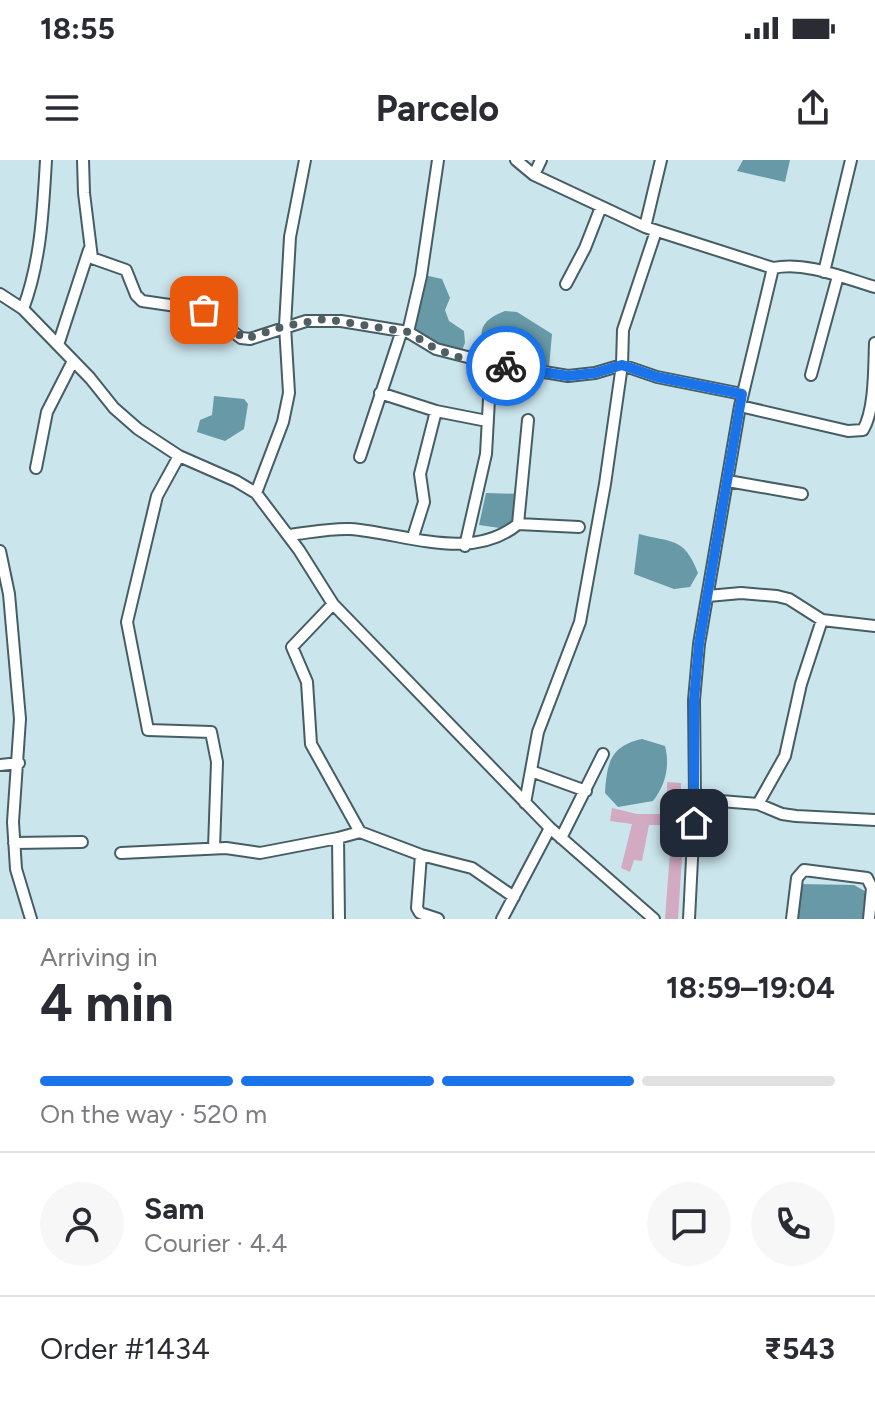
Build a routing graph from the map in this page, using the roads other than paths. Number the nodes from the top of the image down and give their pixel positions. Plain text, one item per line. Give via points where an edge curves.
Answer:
1 (46, 160) edge
2 (83, 160) edge
3 (305, 160) edge
4 (438, 160) edge
5 (516, 160) edge
6 (541, 160) edge
7 (661, 160) edge
8 (851, 160) edge
9 (534, 175) junction
10 (601, 207) junction
11 (650, 229) junction
12 (89, 250) junction
13 (773, 268) junction
14 (824, 272) junction
15 (838, 276) junction
16 (566, 284) dead end
17 (875, 287) edge
18 (0, 294) edge
19 (23, 309) junction
20 (285, 326) junction
21 (404, 332) junction
22 (875, 343) edge
23 (58, 345) junction
24 (73, 361) junction
25 (491, 363) junction
26 (622, 365) junction
27 (811, 375) dead end
28 (380, 393) junction
29 (742, 394) junction
30 (874, 395) edge
31 (740, 406) junction
32 (436, 411) junction
33 (528, 420) dead end
34 (487, 421) junction
35 (179, 456) junction
36 (360, 457) dead end
37 (36, 468) dead end
38 (728, 481) junction
39 (256, 493) junction
40 (802, 494) dead end
41 (518, 524) junction
42 (579, 527) dead end
43 (288, 535) junction
44 (413, 537) junction
45 (465, 546) junction
46 (0, 551) edge
47 (708, 596) junction
48 (333, 604) junction
49 (822, 620) junction
50 (875, 626) edge
51 (603, 754) dead end
52 (19, 763) junction
53 (0, 765) edge
54 (531, 771) junction
55 (586, 791) junction
56 (695, 799) junction
57 (525, 803) junction
58 (758, 804) junction
59 (875, 820) edge
60 (550, 828) junction
61 (360, 832) junction
62 (338, 838) junction
63 (561, 838) junction
64 (82, 842) dead end
65 (14, 843) junction
66 (214, 848) junction
67 (121, 853) dead end
68 (421, 855) junction
69 (514, 897) junction
70 (31, 919) edge
71 (339, 919) edge
72 (438, 919) edge
73 (502, 919) edge
74 (654, 919) edge
75 (689, 919) edge
76 (792, 919) edge
77 (869, 919) edge

1 - 19 street via 38,255
2 - 12 street
3 - 20 street via 290,237
4 - 21 street via 421,276
5 - 9 street
6 - 9 street
7 - 11 street
8 - 14 street
9 - 10 street
10 - 11 street
10 - 16 street
11 - 13 street
11 - 26 street via 626,317
12 - 20 street via 95,261 126,270 136,295 148,304 204,310 245,339
12 - 23 street
13 - 14 street
13 - 29 street
14 - 15 street
15 - 17 street
15 - 27 street
18 - 19 street
19 - 23 street
20 - 21 street via 324,319
20 - 39 street via 289,393
21 - 25 street via 436,349
21 - 28 street
22 - 30 street
23 - 24 street
24 - 35 street via 114,408
24 - 37 street via 47,412
25 - 26 street via 568,376
25 - 34 street
26 - 29 street
26 - 54 street via 580,622 538,732
28 - 32 street
28 - 36 street
29 - 31 street
30 - 31 street via 869,422 857,431
31 - 38 street
32 - 34 street
32 - 44 street via 420,474 424,498
33 - 41 street
34 - 45 street via 486,454
35 - 39 street
35 - 66 street via 157,496 127,622 148,730 211,732 217,762
38 - 40 street
38 - 47 street
39 - 43 street
41 - 42 street
41 - 45 street via 505,535
43 - 44 street via 347,529
43 - 48 street
44 - 45 street
46 - 52 street via 9,594
47 - 49 street via 777,596
47 - 56 street via 694,700
48 - 57 street
48 - 61 street via 292,647 307,682 311,744
49 - 50 street
49 - 58 street via 785,756
51 - 55 street
52 - 53 street
52 - 65 street
54 - 55 street
54 - 57 street
55 - 63 street
56 - 58 street
56 - 75 street
57 - 60 street
58 - 59 street via 782,814
60 - 63 street
60 - 69 street
61 - 62 street
61 - 68 street
62 - 66 street via 260,853
62 - 71 street
63 - 74 street
64 - 65 street
65 - 70 street via 20,890
66 - 67 street
68 - 69 street via 472,868
68 - 72 street via 417,908
69 - 73 street
76 - 77 street via 797,878 804,870 869,879

